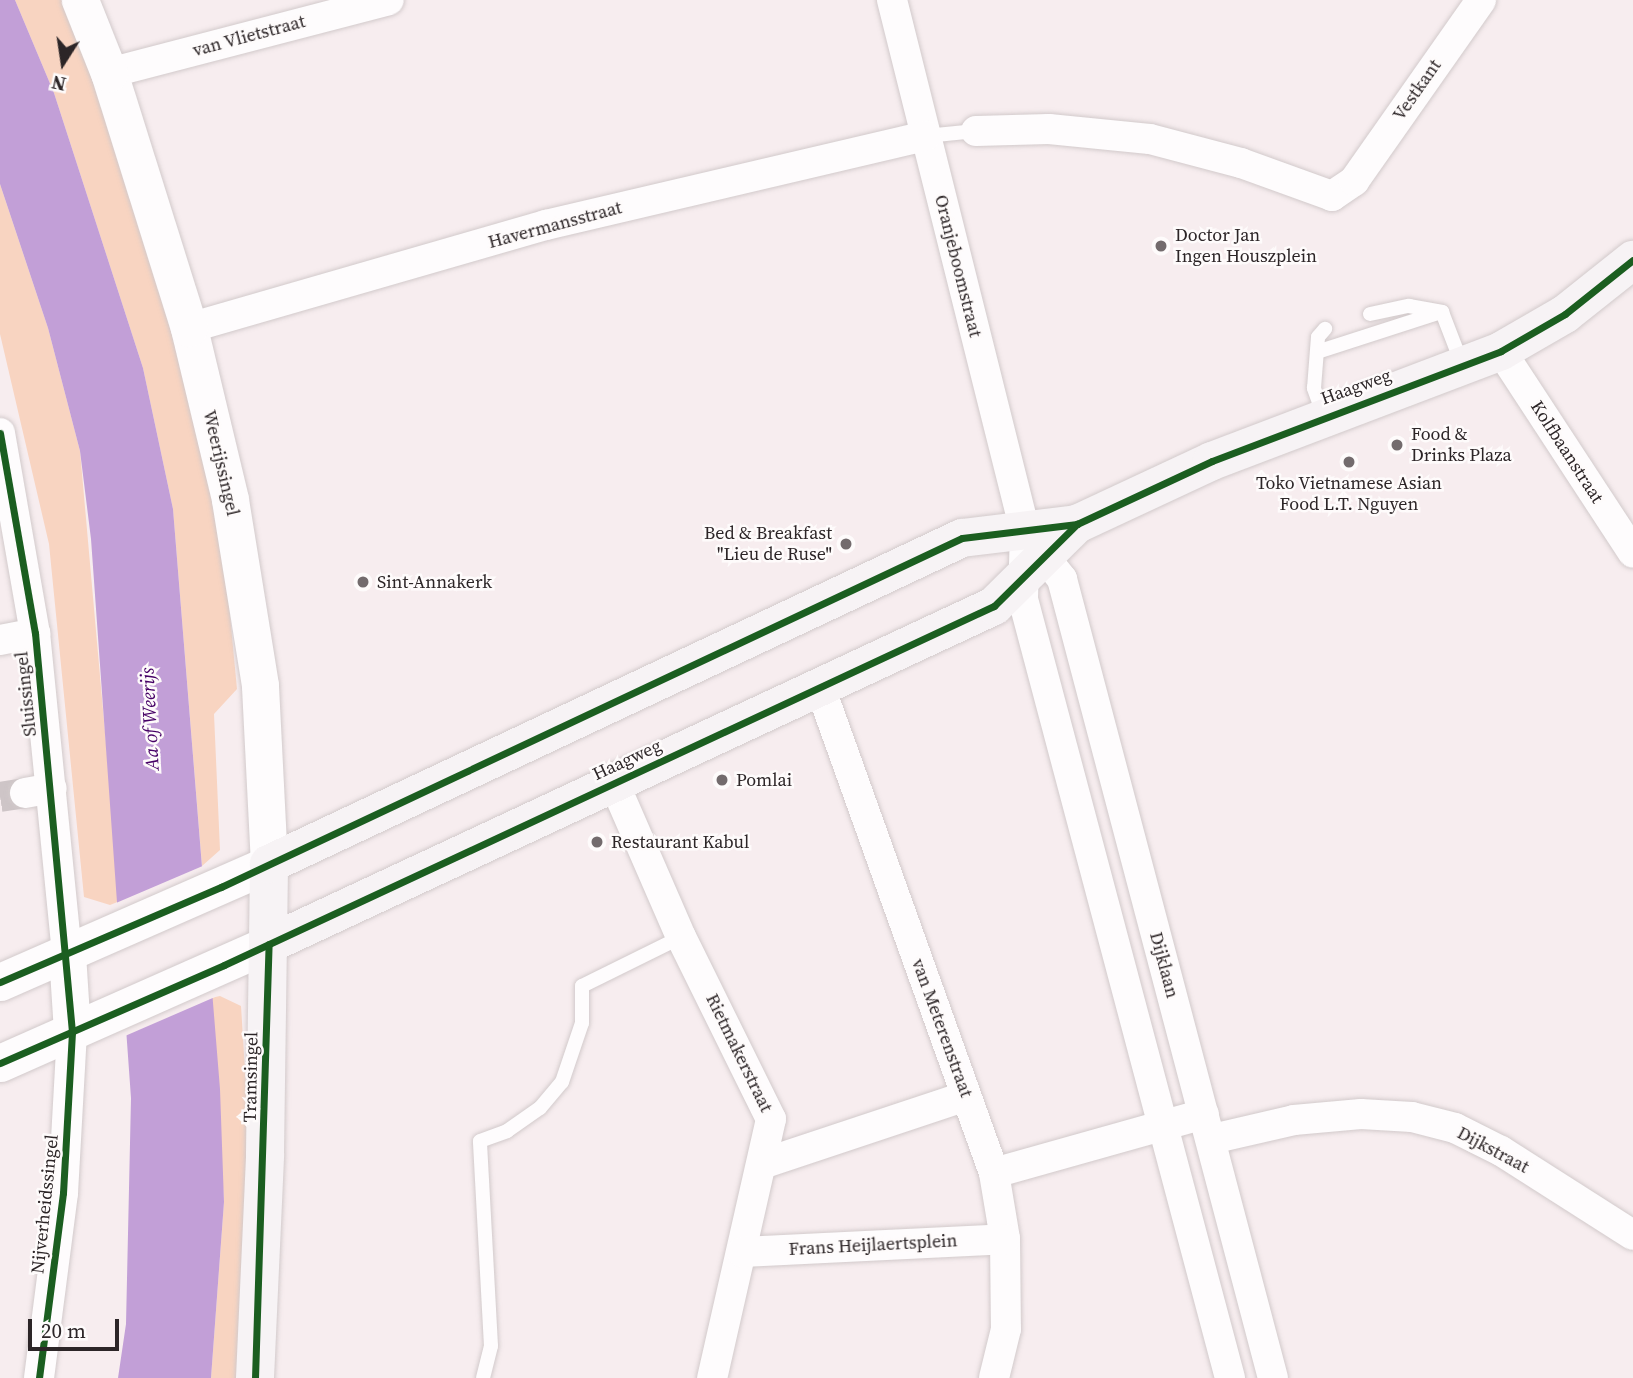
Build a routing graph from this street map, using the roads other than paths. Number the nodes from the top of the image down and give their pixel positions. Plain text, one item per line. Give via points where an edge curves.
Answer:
1 (80, 0) edge
2 (389, 0) edge
3 (892, 0) edge
4 (1481, 0) edge
5 (109, 73) junction
6 (976, 131) joint
7 (926, 136) junction
8 (1633, 260) edge
9 (1442, 312) junction
10 (1370, 314) dead end
11 (189, 328) junction
12 (1325, 329) dead end
13 (1501, 351) junction
14 (1317, 352) junction
15 (1463, 365) junction
16 (1324, 416) junction
17 (0, 433) edge
18 (1633, 553) edge
19 (1031, 555) junction
20 (35, 633) junction
21 (0, 640) edge
22 (820, 687) junction
23 (614, 783) junction
24 (269, 864) junction
25 (681, 937) junction
26 (269, 944) junction
27 (67, 954) junction
28 (0, 982) edge
29 (72, 1032) junction
30 (0, 1063) edge
31 (966, 1096) junction
32 (1164, 1126) junction
33 (1208, 1127) junction
34 (762, 1164) junction
35 (994, 1174) junction
36 (1633, 1235) edge
37 (1005, 1239) junction
38 (742, 1252) junction
39 (39, 1378) edge
40 (255, 1378) edge
41 (483, 1378) edge
42 (712, 1378) edge
43 (994, 1378) edge
44 (1230, 1378) edge
45 (1273, 1378) edge

1 - 5 street, Weerijssingel
2 - 5 street, van Vlietstraat
3 - 7 street, Oranjeboomstraat
4 - 6 street, Vestkant via 1343,192 1320,195 1241,163 1150,139 1049,129
5 - 11 street, Weerijssingel
6 - 7 lane
7 - 11 street, Havermansstraat via 546,225
7 - 19 street, Oranjeboomstraat
8 - 13 main road, Haagweg via 1565,314
9 - 10 lane via 1409,306
9 - 14 lane
9 - 15 lane
11 - 24 street, Weerijssingel via 230,499 260,685
12 - 14 lane via 1318,337
13 - 15 main road, Haagweg
13 - 18 street, Kolfbaanstraat
14 - 16 lane via 1314,388
15 - 16 main road, Haagweg
16 - 19 main road, Haagweg via 1212,461 1077,524
17 - 20 street, Sluissingel
19 - 22 main road, Haagweg via 994,606
19 - 24 main road, Haagweg via 962,538
19 - 32 street via 1023,599
19 - 33 street, Dijklaan via 1062,579
20 - 21 street
20 - 27 street, Sluissingel via 38,791
22 - 23 main road, Haagweg
22 - 31 street, van Meterenstraat
23 - 25 street, Rietmakerstraat
23 - 26 main road, Haagweg
24 - 26 main road, Weerijssingel
24 - 27 street, Haagweg
25 - 34 street, Rietmakerstraat via 771,1119
25 - 41 lane via 582,986 582,1023 562,1082 540,1108 507,1131 480,1141 491,1346
26 - 29 street, Haagweg
26 - 40 main road, Tramsingel
27 - 28 street, Haagweg
27 - 29 street
29 - 30 street, Haagweg
29 - 39 street, Nijverheidssingel via 63,1193
31 - 34 street
31 - 35 street, van Meterenstraat
32 - 33 street, Dijkstraat
32 - 35 street, Dijkstraat
32 - 44 street
33 - 36 street, Dijkstraat via 1362,1114 1412,1117 1455,1128 1501,1151
33 - 45 street, Dijklaan
34 - 38 street, Rietmakerstraat
35 - 37 street, van Meterenstraat
37 - 38 street, Frans Heijlaertsplein
37 - 43 street, van Meterenstraat via 1006,1329
38 - 42 street, Rietmakerstraat

